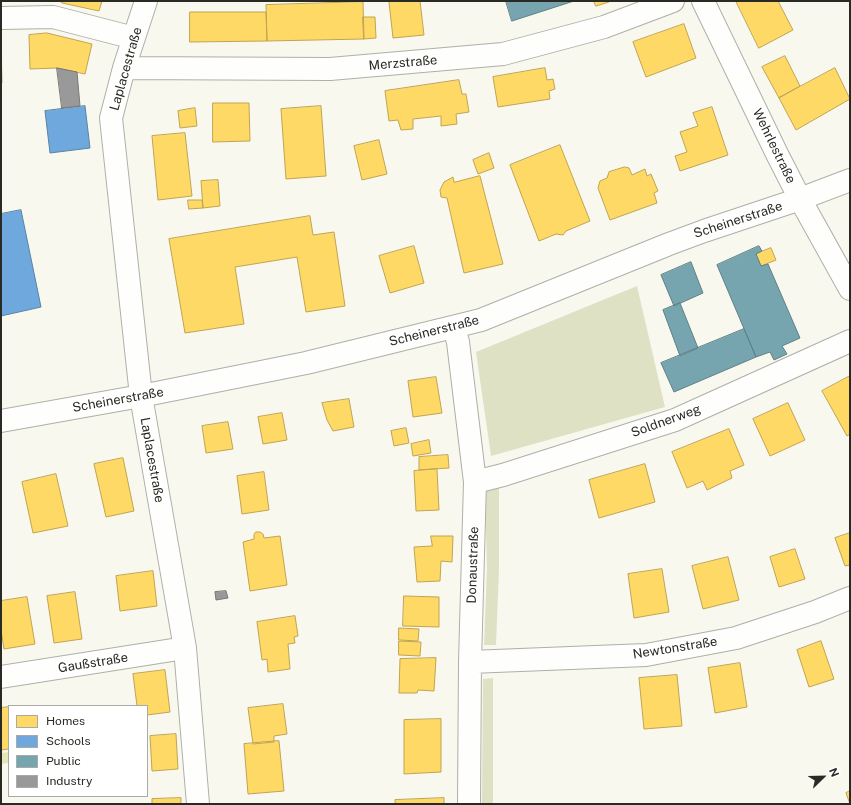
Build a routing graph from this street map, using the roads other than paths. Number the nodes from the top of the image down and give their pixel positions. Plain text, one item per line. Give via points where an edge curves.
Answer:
1 (146, 1) edge
2 (673, 1) edge
3 (703, 1) edge
4 (1, 18) edge
5 (134, 38) junction
6 (124, 68) junction
7 (850, 180) edge
8 (800, 200) junction
9 (850, 288) edge
10 (454, 328) junction
11 (850, 341) edge
12 (141, 396) junction
13 (1, 421) edge
14 (475, 482) junction
15 (850, 598) edge
16 (185, 648) junction
17 (470, 662) junction
18 (1, 677) edge
19 (198, 804) edge
20 (469, 804) edge

1 - 5 street, Laplacestraße
2 - 6 street, Merzstraße via 604,27 503,54 330,69
3 - 8 street, Wehrlestraße
4 - 5 street via 53,17
5 - 6 street, Laplacestraße
6 - 12 street, Laplacestraße via 111,118
7 - 8 street, Scheinerstraße
8 - 9 street, Wehrlestraße
8 - 10 street, Scheinerstraße via 704,231 481,320
10 - 12 street, Scheinerstraße via 306,363
10 - 14 street, Donaustraße via 458,342
11 - 14 street, Soldnerweg via 675,420
12 - 13 street, Scheinerstraße
12 - 16 street, Laplacestraße
14 - 17 street, Donaustraße
15 - 17 street, Newtonstraße via 736,638 646,655
16 - 18 street, Gaußstraße
16 - 19 street, Laplacestraße
17 - 20 street, Donaustraße

